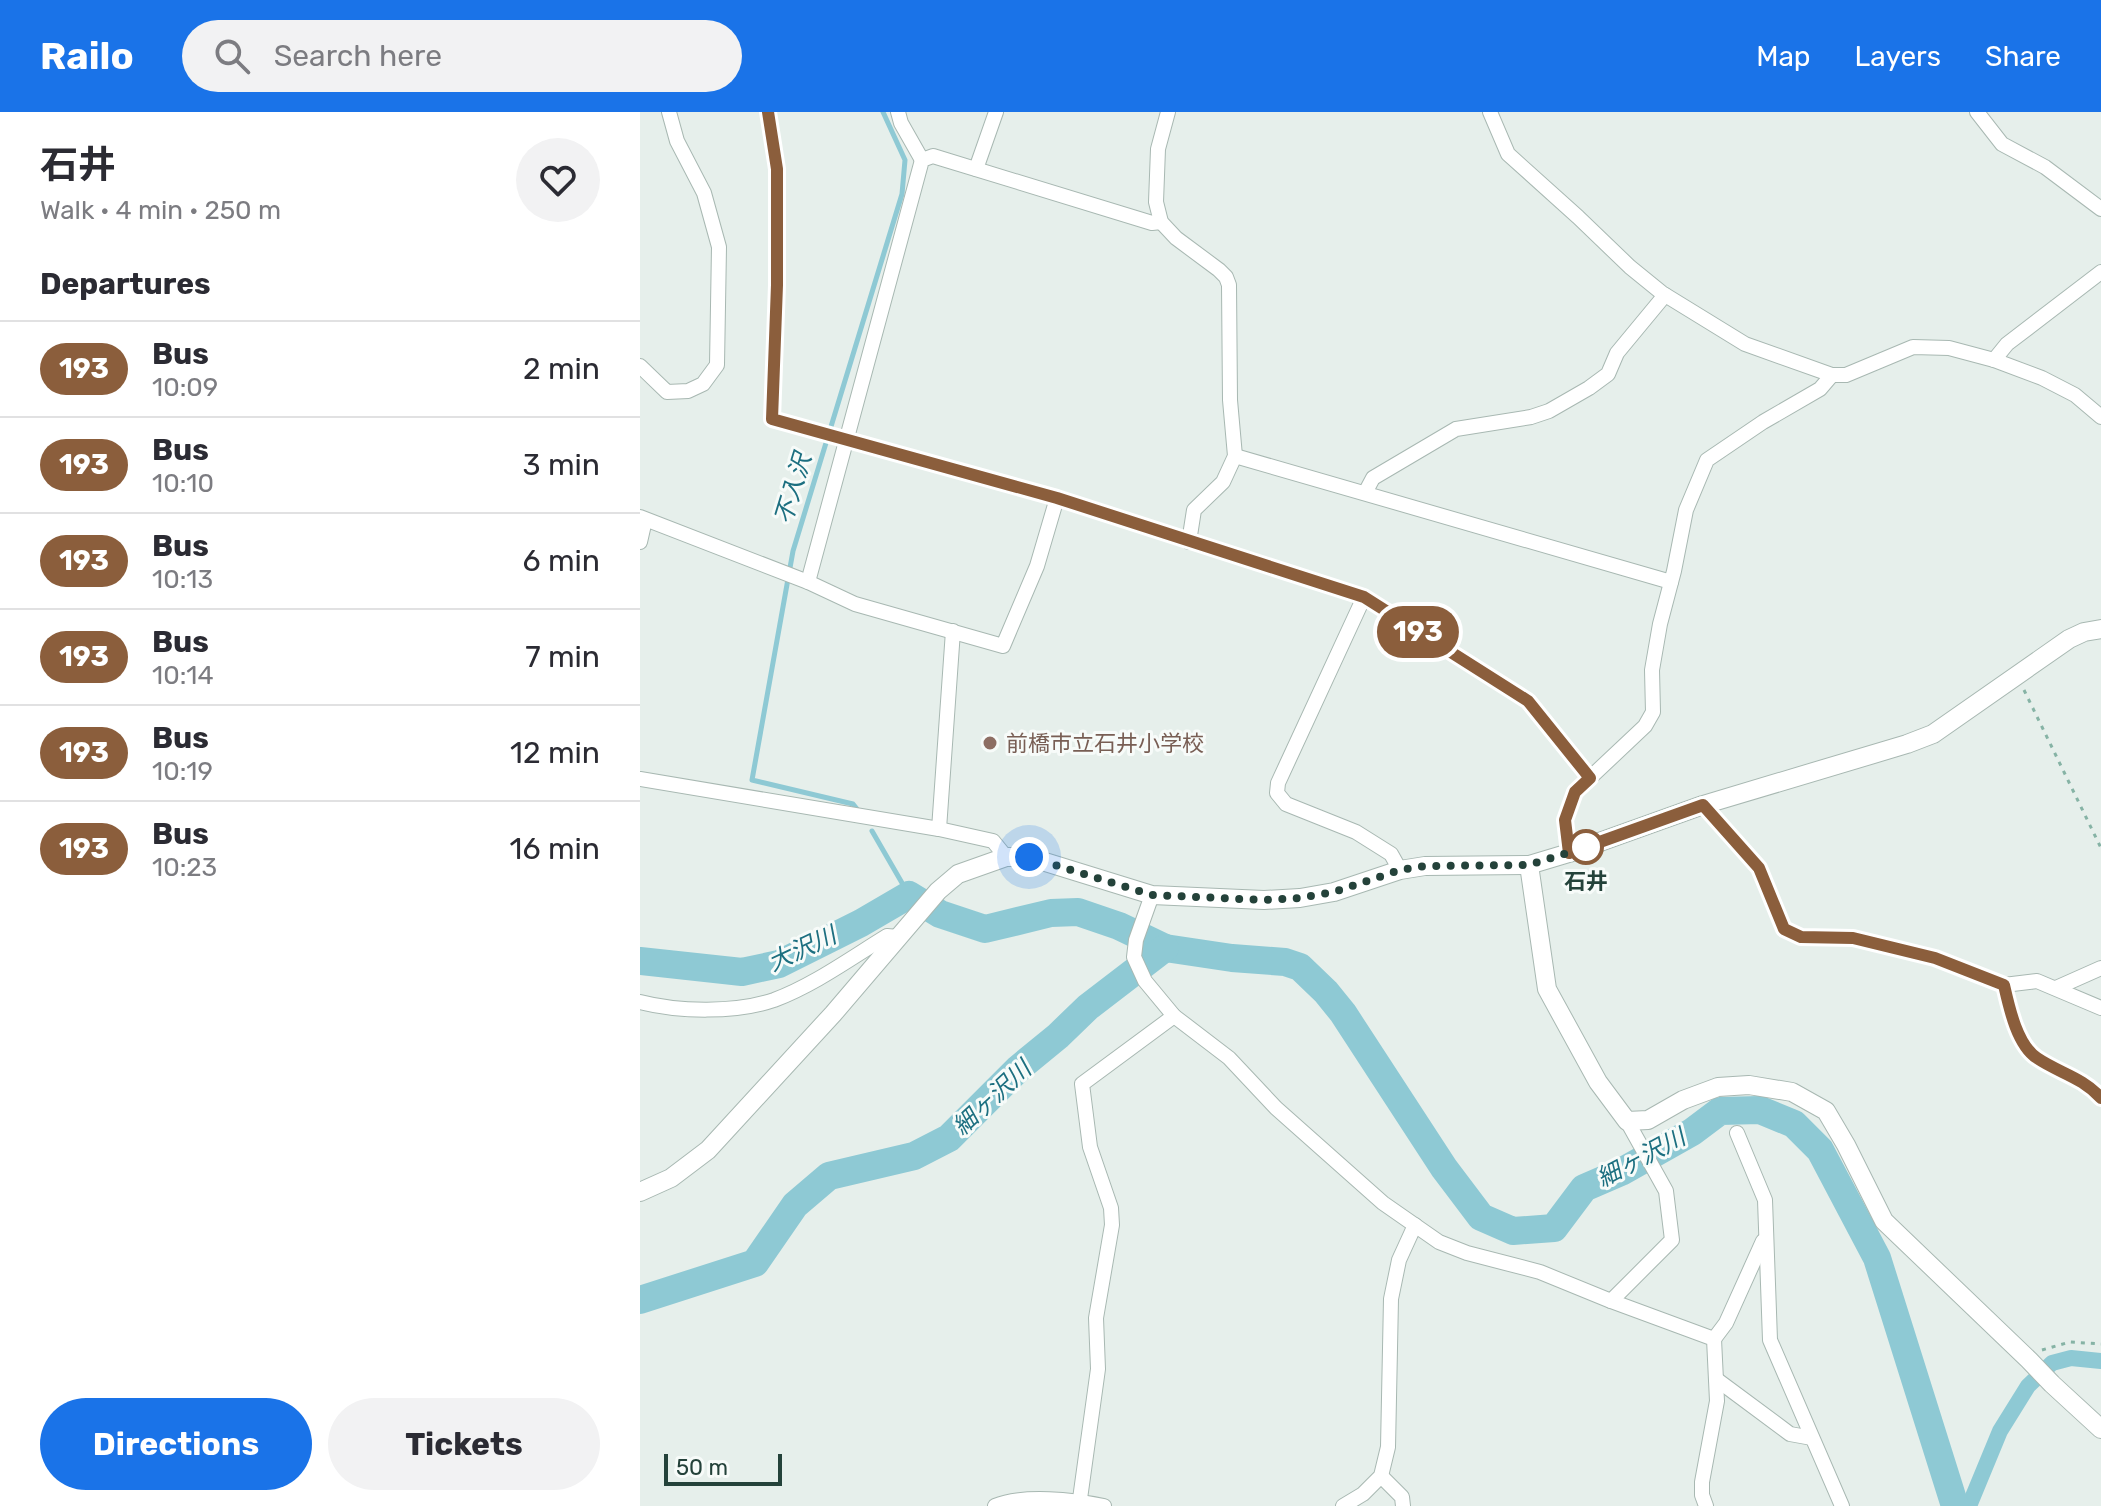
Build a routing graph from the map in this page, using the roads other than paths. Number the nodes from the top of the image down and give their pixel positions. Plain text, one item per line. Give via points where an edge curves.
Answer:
1 (669, 112) edge
2 (768, 112) edge
3 (898, 112) edge
4 (996, 112) edge
5 (1168, 112) edge
6 (1490, 112) edge
7 (1977, 112) edge
8 (922, 160) junction
9 (976, 169) junction
10 (2101, 209) edge
11 (1161, 222) junction
12 (2101, 272) edge
13 (1665, 295) junction
14 (1994, 360) junction
15 (640, 366) edge
16 (1832, 375) junction
17 (2101, 417) edge
18 (847, 440) junction
19 (1235, 456) junction
20 (1365, 493) junction
21 (1057, 498) junction
22 (643, 518) edge
23 (640, 542) edge
24 (1189, 542) junction
25 (802, 580) junction
26 (1671, 582) junction
27 (1364, 597) junction
28 (2101, 629) edge
29 (953, 631) junction
30 (1590, 778) junction
31 (640, 779) edge
32 (1703, 805) junction
33 (939, 829) junction
34 (1569, 853) junction
35 (1006, 857) junction
36 (1529, 865) junction
37 (1400, 870) junction
38 (1152, 895) junction
39 (898, 937) junction
40 (2101, 968) edge
41 (2004, 985) junction
42 (2056, 988) junction
43 (640, 1002) edge
44 (2101, 1008) edge
45 (1174, 1016) junction
46 (2101, 1098) edge
47 (1627, 1121) junction
48 (1737, 1133) dead end
49 (640, 1192) edge
50 (1415, 1225) junction
51 (1766, 1233) junction
52 (1611, 1301) junction
53 (1714, 1339) junction
54 (1716, 1379) junction
55 (2100, 1421) edge
56 (1812, 1438) junction
57 (1381, 1476) junction
58 (1080, 1504) edge
59 (995, 1506) edge
60 (1104, 1506) edge
61 (1343, 1506) edge
62 (1403, 1506) edge
63 (1706, 1506) edge
64 (1842, 1506) edge

1 - 15 street via 677,141 704,193 719,247 717,365 703,384 667,392
2 - 18 street via 777,169 772,419
3 - 8 street
4 - 9 street
5 - 11 street via 1158,149 1156,202
6 - 13 street via 1508,154
7 - 10 street via 2002,144 2045,167
8 - 9 street via 933,156
8 - 18 street
9 - 11 street
11 - 19 street via 1219,270 1229,285
12 - 14 street via 2007,344
13 - 16 street via 1745,344
13 - 20 street via 1617,353 1608,374 1589,388 1531,417 1456,429 1373,478
14 - 16 street via 1949,348 1913,347 1846,375
14 - 17 street via 2075,395
16 - 26 street via 1820,389 1707,460 1686,510
18 - 21 street
18 - 25 street
19 - 20 street
19 - 24 street via 1223,482 1194,510
20 - 26 street
21 - 24 street
21 - 29 street via 1037,566 1003,646
22 - 23 street
22 - 25 street
24 - 27 street
25 - 29 street via 855,604
26 - 30 street via 1652,670 1653,712
27 - 30 street via 1528,701
27 - 37 street via 1277,793 1286,804 1356,832 1391,854
28 - 32 street via 2069,639 1933,734
29 - 33 street
30 - 34 street via 1575,792 1565,820
31 - 33 street
32 - 34 street
32 - 41 street via 1759,868 1784,929 1801,937 1853,938 1935,958
33 - 35 street via 993,841
34 - 36 street
35 - 38 street via 1029,857
35 - 39 street via 958,874
36 - 37 street
36 - 47 street via 1547,989 1598,1082
37 - 38 street via 1300,898
38 - 45 street via 1134,957 1145,981
39 - 43 street via 887,936 802,987 765,1002 703,1009
39 - 49 street via 708,1150 671,1178
40 - 42 street
41 - 42 street via 2037,981
41 - 46 street via 2010,1014 2034,1057 2071,1074
42 - 44 street
45 - 50 street via 1229,1058 1276,1108 1383,1203
45 - 58 street via 1082,1084 1090,1147 1112,1225 1096,1318 1098,1369
47 - 52 street via 1666,1191 1672,1240
47 - 55 street via 1648,1120 1718,1087 1749,1085 1792,1092 1826,1111 1884,1221 2052,1384
48 - 51 street via 1765,1200
50 - 52 street via 1467,1253 1540,1272
50 - 57 street via 1399,1260 1391,1299 1388,1447
51 - 53 street
51 - 56 street via 1770,1340
52 - 53 street
53 - 54 street
54 - 56 street via 1790,1434
54 - 63 street via 1702,1482
56 - 64 street
57 - 61 street
57 - 62 street via 1402,1497
58 - 59 street via 1051,1499
58 - 60 street

